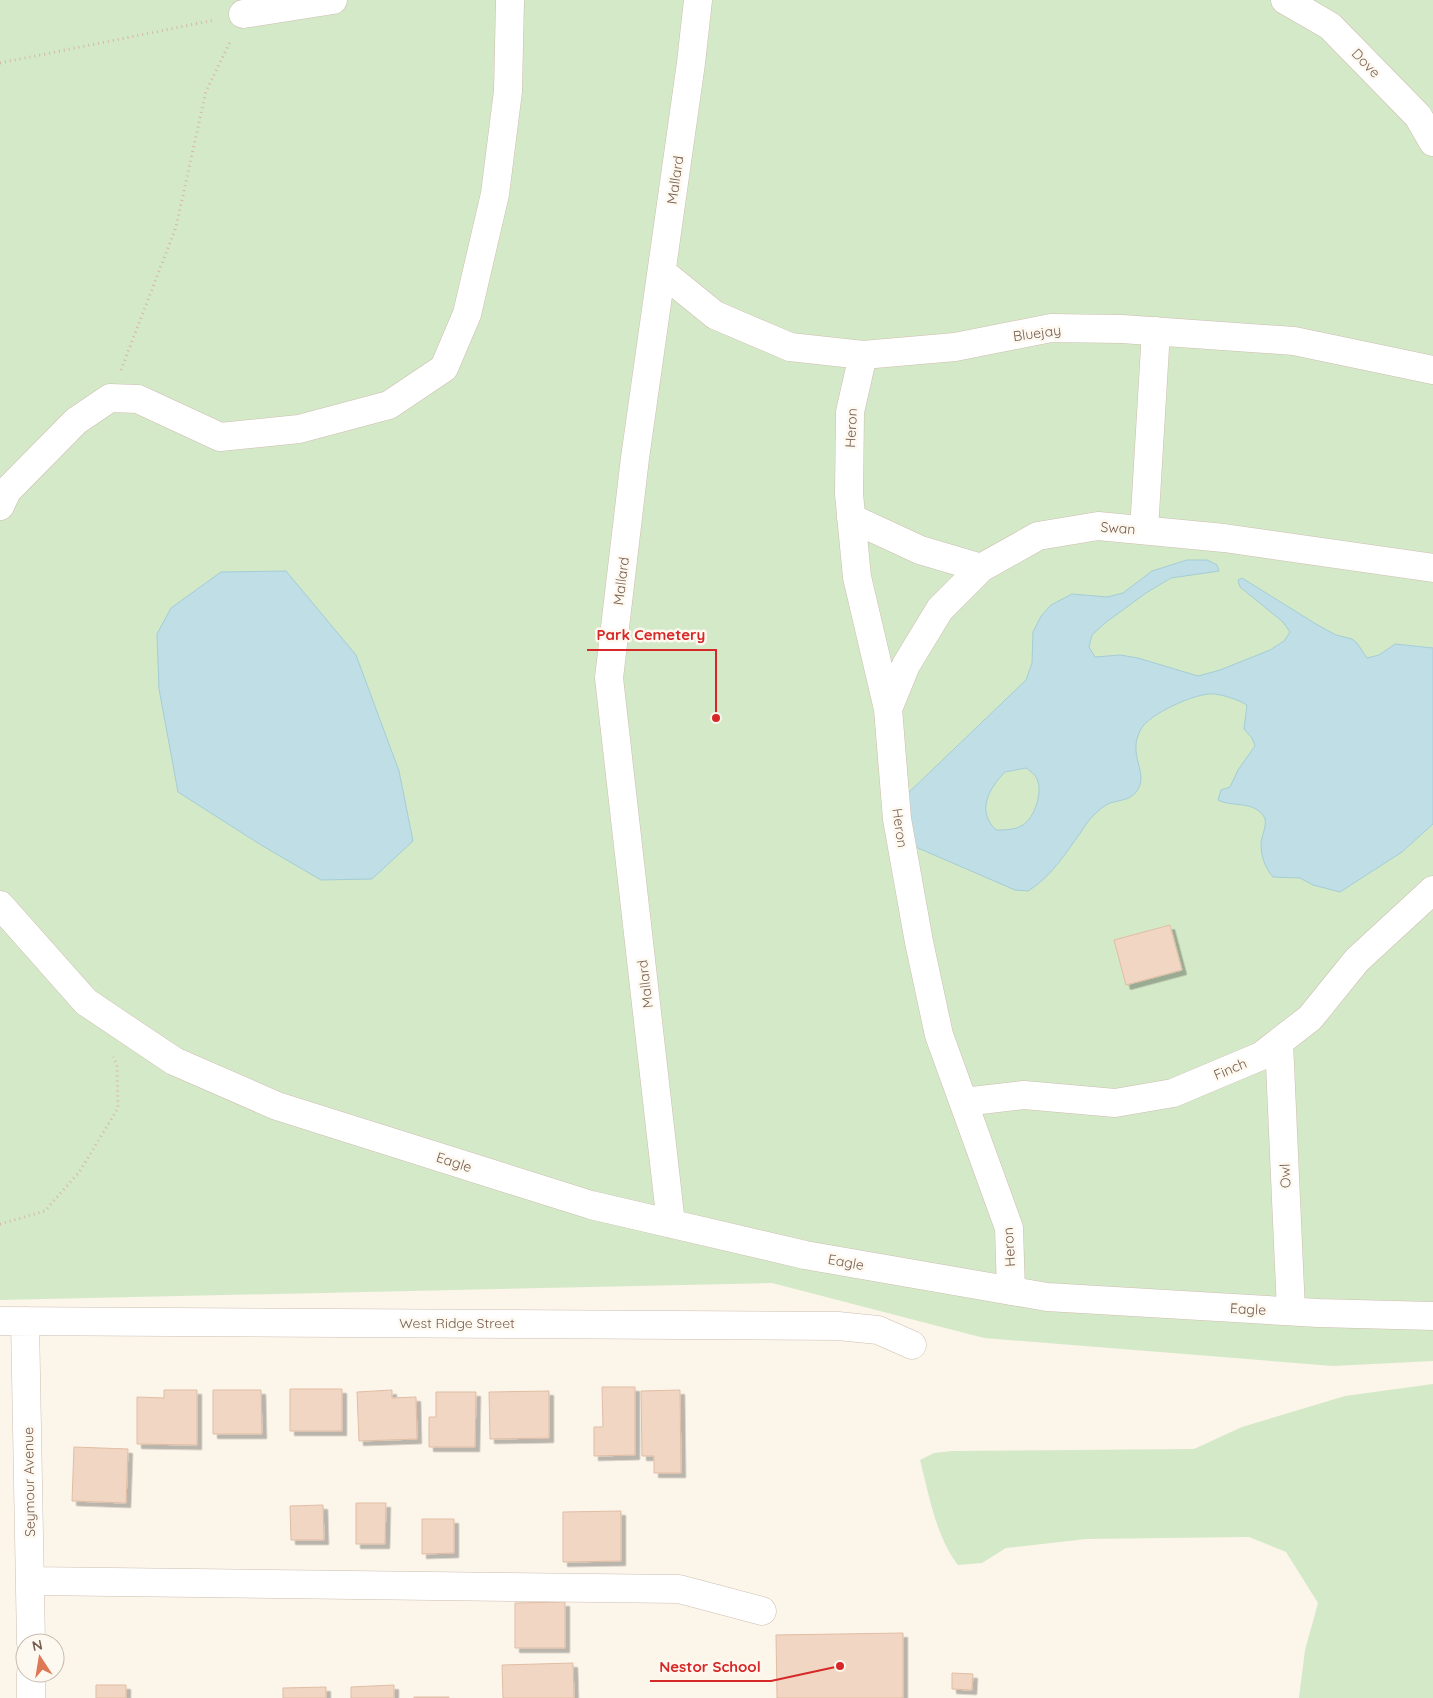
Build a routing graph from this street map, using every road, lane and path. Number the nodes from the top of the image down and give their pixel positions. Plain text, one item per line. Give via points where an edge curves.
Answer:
1 (333, 0) edge
2 (510, 0) edge
3 (698, 0) edge
4 (1285, 0) edge
5 (243, 14) junction
6 (0, 63) edge
7 (1433, 142) edge
8 (662, 272) junction
9 (1156, 331) junction
10 (863, 355) junction
11 (1433, 370) edge
12 (110, 398) junction
13 (0, 506) edge
14 (851, 518) junction
15 (1144, 530) junction
16 (981, 568) junction
17 (1433, 568) edge
18 (888, 709) junction
19 (1433, 890) edge
20 (0, 905) edge
21 (1279, 1042) junction
22 (112, 1056) dead end
23 (964, 1102) junction
24 (0, 1224) edge
25 (671, 1224) junction
26 (1011, 1291) junction
27 (1291, 1311) junction
28 (1433, 1316) edge
29 (13, 1321) edge
30 (912, 1345) dead end
31 (31, 1581) junction
32 (762, 1611) dead end
33 (31, 1633) edge
34 (31, 1683) edge
35 (31, 1698) edge

1 - 5 street
2 - 12 street via 508,91 495,194 467,314 444,368 389,404 299,429 220,437 138,399
3 - 8 street, Mallard
4 - 7 street, Dove via 1330,26 1418,116
5 - 6 path
5 - 12 path via 206,91 176,227
8 - 10 street, Bluejay via 715,315 790,347
8 - 25 street, Mallard via 635,458 609,678
9 - 10 street, Bluejay via 1052,328 954,347
9 - 11 street, Bluejay via 1294,341
9 - 15 street
10 - 14 street, Heron via 850,412
12 - 13 street via 76,420 7,491
14 - 16 street via 920,550
14 - 18 street, Heron via 857,577
15 - 16 street, Swan via 1098,526 1038,536
15 - 17 street, Swan
16 - 18 street, Swan via 940,609 906,664
18 - 23 street, Heron via 897,819 919,942 939,1035
19 - 21 street, Finch via 1357,960 1310,1018
20 - 25 street, Eagle via 86,1002 174,1061 277,1106 591,1205
21 - 23 street, Finch via 1261,1056 1173,1093 1115,1103 1024,1094
21 - 27 street, Owl
22 - 24 path via 117,1065 118,1108 80,1171 45,1211
23 - 26 street, Heron via 1009,1228
25 - 26 street, Eagle via 805,1255
26 - 27 street, Eagle via 1047,1297
27 - 28 street, Eagle
29 - 30 street, West Ridge Street via 838,1326 878,1330
29 - 31 street, Seymour Avenue
31 - 32 street via 679,1589
31 - 33 street, Seymour Avenue
34 - 35 street

